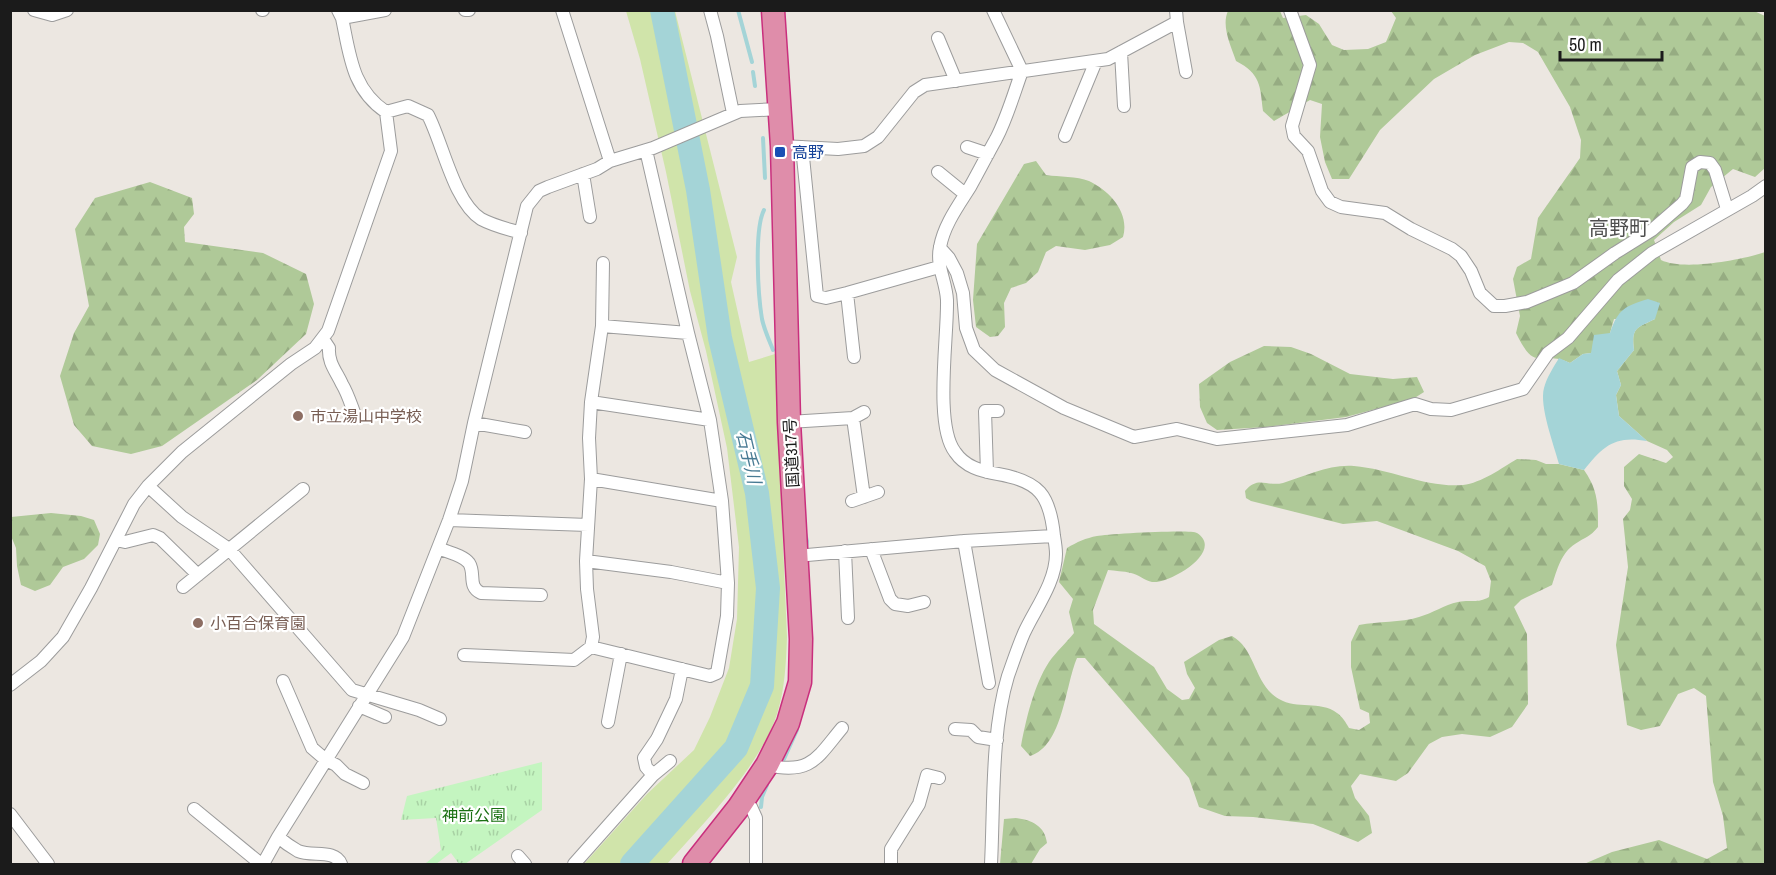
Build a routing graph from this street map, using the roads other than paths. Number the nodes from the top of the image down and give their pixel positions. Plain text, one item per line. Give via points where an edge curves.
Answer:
1 (34, 10) edge
2 (67, 10) edge
3 (386, 10) edge
4 (562, 10) edge
5 (710, 10) edge
6 (773, 10) edge
7 (993, 10) edge
8 (1290, 10) edge
9 (340, 14) edge
10 (1176, 16) edge
11 (938, 38) dead end
12 (1120, 52) junction
13 (1096, 61) junction
14 (1022, 71) junction
15 (1186, 72) dead end
16 (956, 81) junction
17 (1125, 106) dead end
18 (779, 109) junction
19 (386, 112) junction
20 (733, 113) junction
21 (1065, 136) dead end
22 (792, 147) junction
23 (967, 147) dead end
24 (649, 149) junction
25 (988, 154) junction
26 (610, 161) junction
27 (938, 172) dead end
28 (583, 174) junction
29 (1766, 186) edge
30 (965, 194) junction
31 (1727, 209) junction
32 (590, 217) dead end
33 (521, 233) junction
34 (940, 248) junction
35 (603, 263) dead end
36 (939, 267) junction
37 (847, 293) junction
38 (602, 326) junction
39 (688, 333) junction
40 (323, 339) junction
41 (854, 357) dead end
42 (591, 402) junction
43 (998, 411) dead end
44 (355, 416) dead end
45 (710, 420) junction
46 (789, 422) junction
47 (474, 423) junction
48 (525, 432) dead end
49 (987, 472) junction
50 (591, 479) junction
51 (148, 486) junction
52 (303, 489) dead end
53 (878, 492) dead end
54 (864, 497) junction
55 (722, 501) junction
56 (852, 501) dead end
57 (449, 520) junction
58 (588, 525) junction
59 (1054, 536) junction
60 (116, 540) junction
61 (964, 541) junction
62 (438, 548) junction
63 (230, 549) junction
64 (871, 549) junction
65 (845, 551) junction
66 (796, 556) junction
67 (586, 561) junction
68 (198, 575) junction
69 (728, 583) junction
70 (183, 587) dead end
71 (541, 595) dead end
72 (924, 602) dead end
73 (848, 618) dead end
74 (591, 647) junction
75 (621, 654) junction
76 (464, 655) dead end
77 (682, 669) junction
78 (283, 681) dead end
79 (989, 683) dead end
80 (10, 685) edge
81 (367, 694) junction
82 (359, 706) junction
83 (386, 717) dead end
84 (440, 719) dead end
85 (609, 722) dead end
86 (842, 728) dead end
87 (956, 729) dead end
88 (997, 740) junction
89 (326, 760) junction
90 (670, 761) dead end
91 (767, 765) junction
92 (653, 775) junction
93 (939, 778) dead end
94 (363, 783) dead end
95 (743, 802) junction
96 (194, 809) dead end
97 (10, 814) edge
98 (278, 837) junction
99 (301, 858) edge
100 (48, 864) edge
101 (262, 864) edge
102 (341, 864) edge
103 (574, 864) edge
104 (694, 864) edge
105 (756, 864) edge
106 (891, 864) edge
107 (992, 864) edge

1 - 2 street via 52,15
3 - 9 street
4 - 26 street
5 - 20 street
6 - 18 highway, 国道317号
7 - 14 street
8 - 31 street via 1310,66 1292,126 1294,136 1308,151 1322,191 1330,202 1341,207 1385,213 1452,249 1461,256 1480,292 1494,306 1527,302 1573,283 1652,230 1686,199 1692,167 1700,162 1710,163 1715,170
9 - 19 street via 354,71 372,102
10 - 12 street
10 - 15 street
11 - 16 street
12 - 13 street
12 - 17 street
13 - 14 street
13 - 21 street
14 - 16 street
14 - 25 street
16 - 22 street via 925,85 914,92 878,137 864,146
18 - 20 street
18 - 22 highway, 国道317号
19 - 33 street via 408,105 428,115 467,207 494,225
19 - 40 street via 391,151
20 - 24 street
22 - 37 street via 818,296
22 - 46 highway, 国道317号
23 - 25 street
24 - 26 street
24 - 39 street
25 - 30 street
26 - 28 street
27 - 30 street
28 - 32 street
28 - 33 street via 533,197
29 - 31 street
30 - 34 street
31 - 34 street via 1652,253 1618,280 1568,338 1548,353 1523,388 1451,410 1415,404 1347,425 1217,439 1177,429 1134,437 1064,408 995,370 974,350 966,328 957,273
33 - 47 street
34 - 36 street
35 - 38 street
36 - 37 street
36 - 49 street via 944,274 947,299 947,434 953,451 963,461
37 - 41 street
38 - 39 street
38 - 42 street
39 - 45 street
40 - 44 street
40 - 51 street via 182,452
42 - 45 street
42 - 50 street
43 - 49 street via 986,411
45 - 55 street
46 - 54 street via 858,415
46 - 66 highway, 国道317号
47 - 48 street
47 - 57 street via 462,482
49 - 59 street via 1034,485 1051,511
50 - 55 street
50 - 58 street
51 - 60 street
51 - 63 street via 182,517
52 - 63 street
53 - 54 street
54 - 56 street
55 - 69 street
57 - 58 street
57 - 62 street
58 - 67 street
59 - 61 street
59 - 88 street via 1056,556 1052,575 1008,675 998,713
60 - 68 street via 125,542 153,535
60 - 80 street via 63,637 41,661
61 - 64 street
61 - 79 street
62 - 71 street via 468,561 472,584 481,593
62 - 81 street via 403,637
63 - 68 street
63 - 81 street via 352,690
64 - 65 street
64 - 72 street via 890,599 908,606
65 - 66 street
65 - 73 street
66 - 91 highway, 国道317号 via 800,682 788,723
67 - 69 street
67 - 74 street
68 - 70 street
69 - 77 street via 727,616 717,673 710,676
74 - 75 street
74 - 76 street via 574,660
75 - 77 street
75 - 85 street
77 - 92 street via 676,699 644,758
78 - 89 street via 312,748
81 - 82 street
81 - 84 street
82 - 83 street
82 - 89 street
86 - 91 street via 815,761 803,767
87 - 88 street
88 - 107 street
89 - 94 street
89 - 98 street
90 - 92 street
91 - 95 highway, 国道317号
92 - 103 street
93 - 106 street via 927,775 919,804 891,849
95 - 104 highway, 国道317号
95 - 105 street via 751,807 756,818
96 - 101 street
97 - 100 street
98 - 99 street
98 - 101 street
99 - 102 street via 332,855

